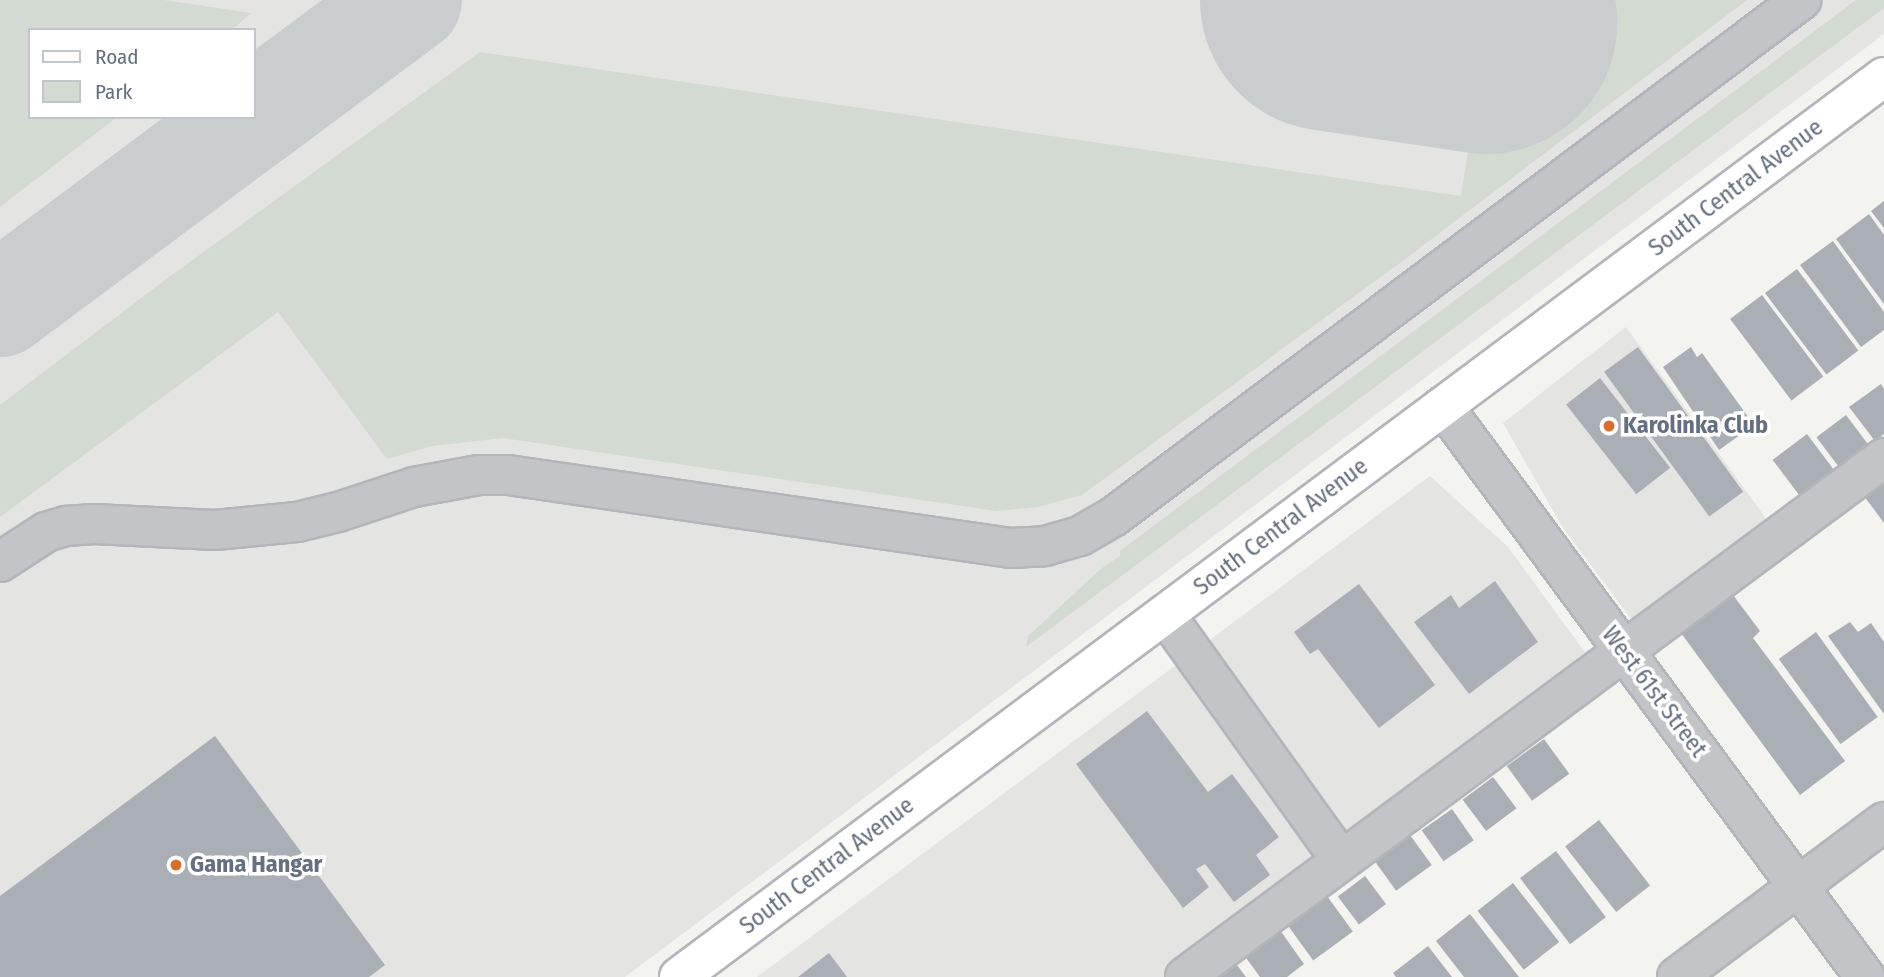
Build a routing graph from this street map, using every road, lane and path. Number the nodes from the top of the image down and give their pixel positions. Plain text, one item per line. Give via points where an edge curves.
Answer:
1 (1801, 0) edge
2 (1884, 78) edge
3 (1443, 407) junction
4 (1884, 457) edge
5 (0, 562) edge
6 (1165, 614) junction
7 (1624, 651) junction
8 (1884, 822) edge
9 (1341, 860) junction
10 (1798, 886) junction
11 (679, 977) edge
12 (1185, 977) edge
13 (1677, 977) edge
14 (1865, 977) edge

1 - 5 street via 1113,517 1080,536 1045,546 1011,548 508,474 414,487 297,522 215,530 66,526 46,532
2 - 3 main road, South Central Avenue
3 - 6 main road, South Central Avenue
3 - 7 street, West 61st Street
4 - 7 street
6 - 9 street
6 - 11 main road, South Central Avenue
7 - 9 street
7 - 10 street, West 61st Street
8 - 10 street
9 - 12 street
10 - 13 street
10 - 14 street, West 61st Street

